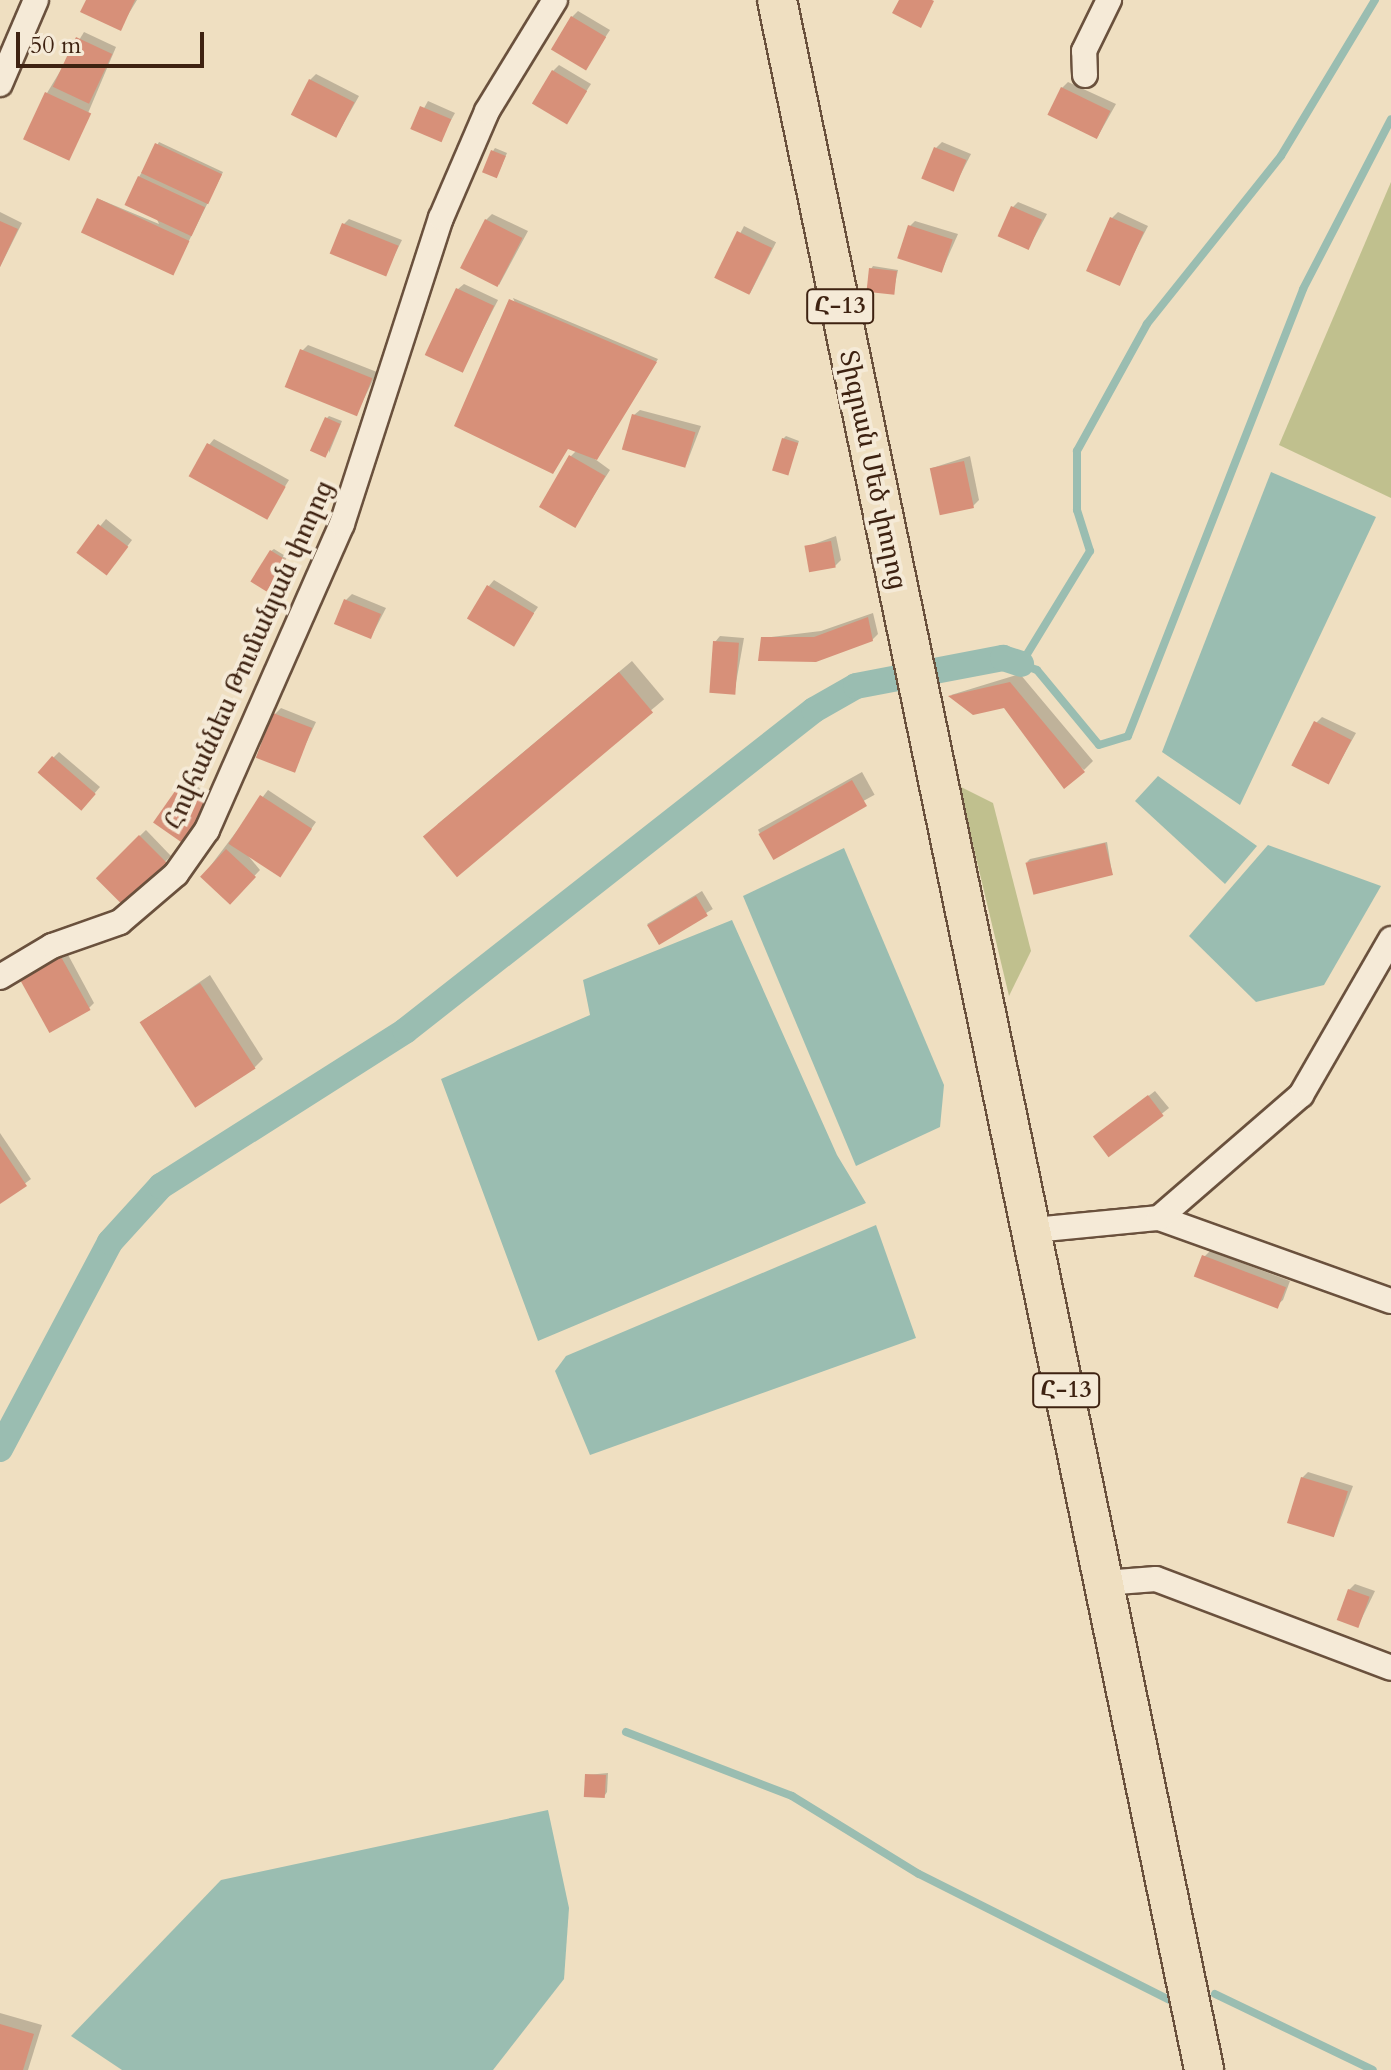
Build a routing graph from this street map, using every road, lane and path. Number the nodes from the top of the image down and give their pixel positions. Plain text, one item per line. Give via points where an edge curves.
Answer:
1 (36, 0) edge
2 (555, 0) edge
3 (777, 0) edge
4 (1109, 0) edge
5 (1085, 75) dead end
6 (0, 84) edge
7 (1391, 939) edge
8 (0, 977) edge
9 (1159, 1218) junction
10 (1034, 1230) junction
11 (1391, 1301) edge
12 (1104, 1583) junction
13 (1391, 1668) edge
14 (1204, 2070) edge

1 - 6 street
2 - 8 street, Հովհաննես Թումանյան փողոց via 487,111 441,218 342,524 207,830 176,874 120,922 52,946
3 - 10 main road, Տիգրան Մեծ փողոց / Հ-13
4 - 5 street via 1084,51
7 - 9 street via 1301,1095
9 - 10 street
9 - 11 street
10 - 12 main road, Հ-13
12 - 13 street via 1156,1579
12 - 14 main road, Հ-13

